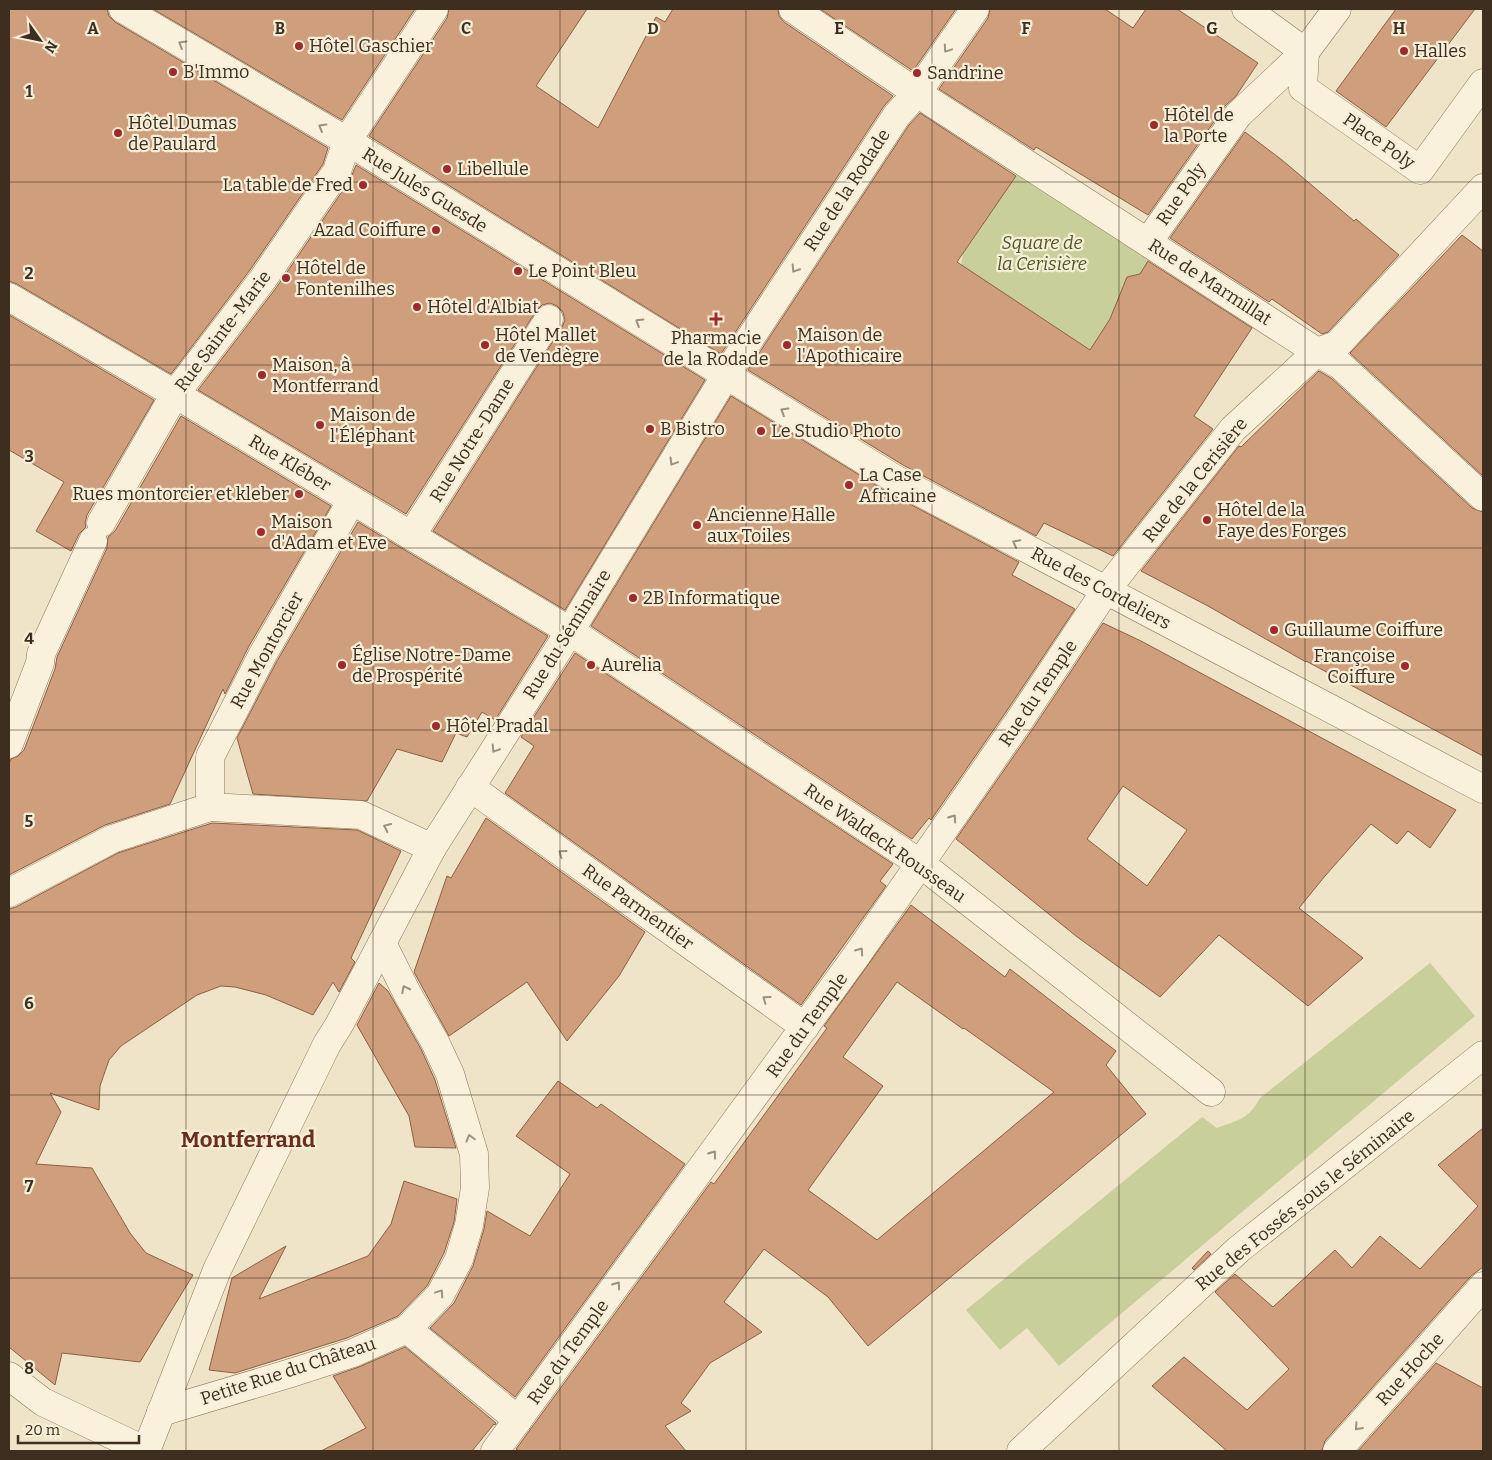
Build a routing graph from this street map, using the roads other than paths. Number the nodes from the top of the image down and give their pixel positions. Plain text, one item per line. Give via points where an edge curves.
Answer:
1 (123, 9) edge
2 (434, 9) edge
3 (793, 9) edge
4 (974, 9) edge
5 (1246, 9) edge
6 (1337, 9) edge
7 (1305, 52) junction
8 (1483, 83) edge
9 (917, 93) junction
10 (347, 142) junction
11 (1483, 188) edge
12 (1148, 242) junction
13 (9, 297) edge
14 (548, 319) dead end
15 (1317, 352) junction
16 (726, 375) junction
17 (175, 394) junction
18 (1483, 497) edge
19 (352, 500) junction
20 (411, 536) junction
21 (1106, 590) junction
22 (570, 631) junction
23 (9, 744) edge
24 (470, 787) junction
25 (1483, 789) edge
26 (210, 807) junction
27 (432, 848) junction
28 (921, 864) junction
29 (9, 893) edge
30 (382, 943) junction
31 (805, 1027) junction
32 (1483, 1055) edge
33 (1211, 1092) dead end
34 (1483, 1286) edge
35 (407, 1329) junction
36 (9, 1376) edge
37 (162, 1412) junction
38 (518, 1420) junction
39 (146, 1451) edge
40 (495, 1451) edge
41 (1021, 1451) edge
42 (1337, 1451) edge

10 -> 1 street, Rue Jules Guesde
2 - 10 street, Rue Sainte-Marie
3 - 9 street, Rue de Marmillat
4 -> 9 street, Rue de la Rodade
5 - 7 street
6 - 7 street
7 - 8 street, Place Poly via 1303,88 1420,170
7 - 12 street, Rue Poly via 1238,115
9 - 12 street, Rue de Marmillat
9 -> 16 street, Rue de la Rodade via 897,115
16 -> 10 street, Rue Jules Guesde
10 - 17 street, Rue Sainte-Marie via 337,171 263,279
11 - 15 street, Rue de la Cerisière via 1337,345
12 - 15 street, Rue de Marmillat
13 - 17 street, Rue Kléber
14 - 20 street, Rue Notre-Dame
15 - 18 street, Rue de Marmillat via 1340,365
15 - 21 street, Rue de la Cerisière via 1233,429
21 -> 16 street, Rue des Cordeliers via 895,479
16 -> 22 street, Rue du Séminaire
17 - 19 street, Rue Kléber
17 - 23 street, Rue Sainte-Marie via 97,532 41,654
19 - 20 street, Rue Kléber
19 - 26 street, Rue Montorcier via 263,654 210,757
20 - 22 street, Rue Kléber
21 - 25 street, Rue des Cordeliers
28 -> 21 street, Rue du Temple
22 -> 24 street, Rue du Séminaire
22 - 28 street, Rue Waldeck Rousseau
24 - 27 street, Rue du Séminaire
31 -> 24 street, Rue Parmentier
27 -> 26 street via 361,815
26 - 29 street via 112,839
27 - 30 street, Rue du Séminaire
31 -> 28 street, Rue du Temple
28 - 33 street, Rue Waldeck Rousseau
35 -> 30 street, Petite Rue du Château via 440,1295 459,1259 475,1188 474,1154 450,1074
30 - 37 street, Rue du Séminaire via 327,1044 216,1270
38 -> 31 street, Rue du Temple
32 - 41 street, Rue des Fossés sous le Séminaire via 1239,1249
34 -> 42 street, Rue Hoche
35 - 37 street, Petite Rue du Château via 353,1352
35 - 38 street
36 - 39 street via 43,1402
37 - 39 street, Rue du Séminaire
38 - 40 street, Rue du Temple

